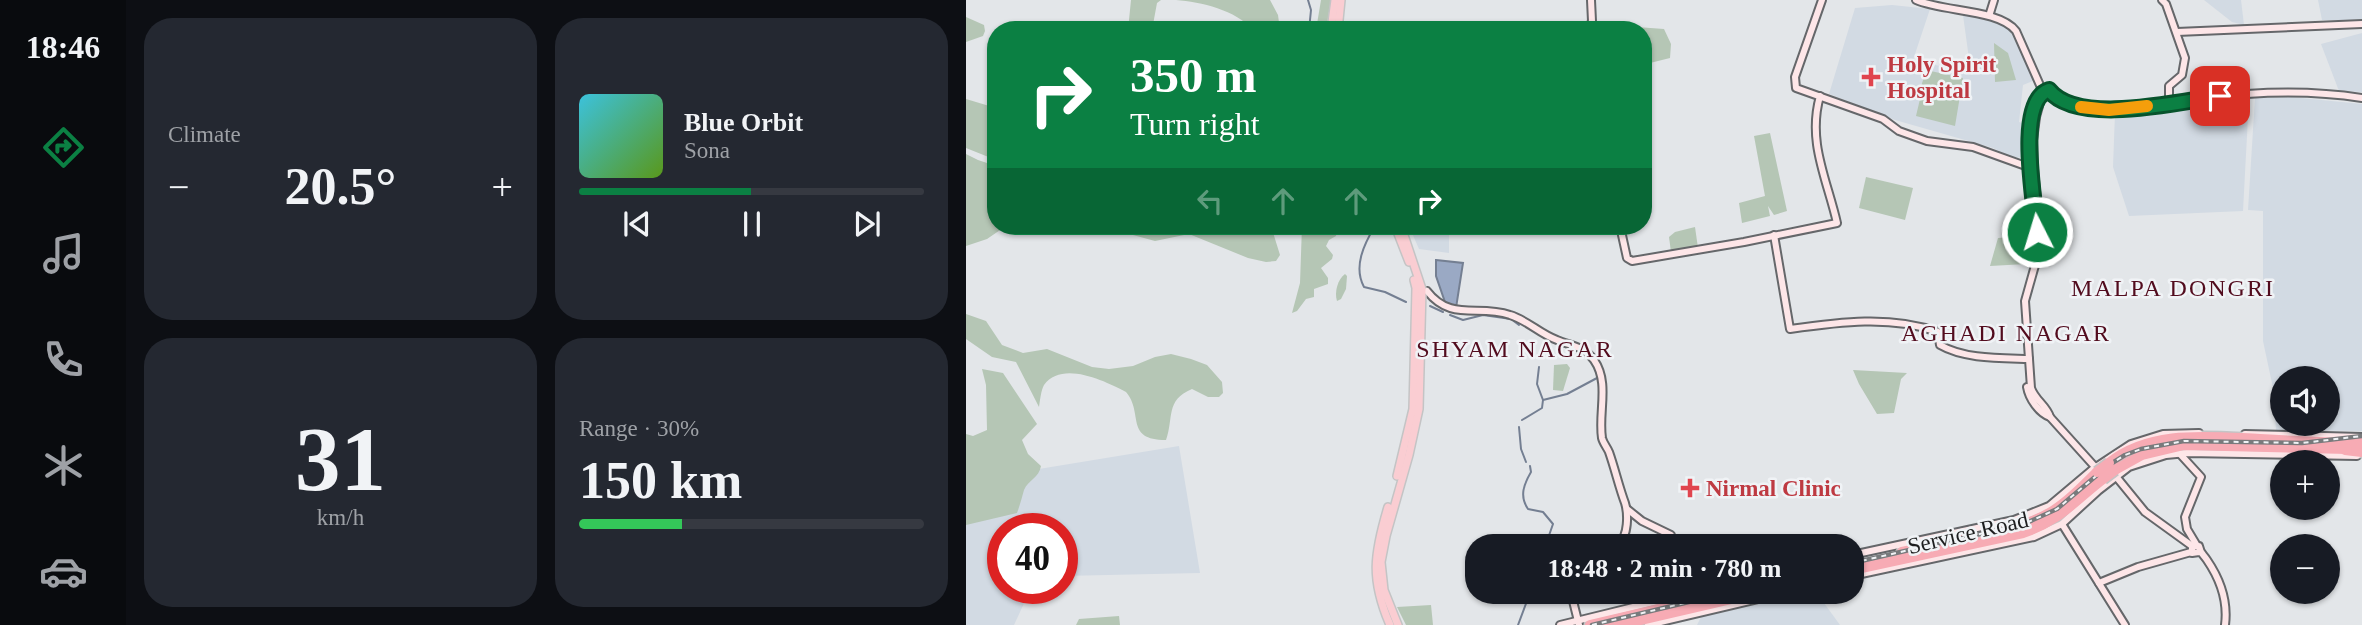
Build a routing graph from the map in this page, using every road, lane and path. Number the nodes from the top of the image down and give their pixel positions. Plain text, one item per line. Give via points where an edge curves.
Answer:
1 (1335, 0) edge
2 (1341, 0) edge
3 (1591, 0) edge
4 (1822, 0) edge
5 (1916, 0) edge
6 (1993, 0) edge
7 (2162, 0) edge
8 (1928, 4) junction
9 (1990, 13) junction
10 (1332, 21) edge
11 (1339, 21) edge
12 (1592, 21) edge
13 (2362, 24) edge
14 (2177, 32) junction
15 (2047, 94) junction
16 (1820, 96) junction
17 (2362, 98) edge
18 (2169, 103) junction
19 (2032, 169) junction
20 (1399, 235) edge
21 (1404, 235) edge
22 (1622, 235) edge
23 (1774, 235) junction
24 (1422, 289) junction
25 (2027, 359) junction
26 (2270, 435) edge
27 (2321, 436) joint
28 (2362, 440) edge
29 (2344, 446) junction
30 (2362, 452) edge
31 (2179, 453) junction
32 (2111, 468) junction
33 (2098, 475) junction
34 (1627, 509) junction
35 (2062, 524) junction
36 (1625, 534) edge
37 (1669, 534) edge
38 (1960, 536) junction
39 (2194, 549) junction
40 (1864, 554) edge
41 (1864, 561) edge
42 (1864, 567) edge
43 (1864, 573) edge
44 (2099, 583) junction
45 (1574, 604) edge
46 (1648, 604) edge
47 (1652, 604) edge
48 (1714, 604) edge
49 (1723, 604) edge
50 (1577, 623) edge
51 (1390, 625) edge
52 (1398, 625) edge
53 (1560, 625) edge
54 (1590, 625) edge
55 (1619, 625) edge
56 (1648, 625) edge
57 (2126, 625) edge
58 (2225, 625) edge

1 - 10 main road
2 - 11 main road
3 - 12 street
4 - 16 street via 1795,83 1796,88
5 - 8 street
6 - 9 street
7 - 14 street
8 - 9 street
8 - 15 street via 2010,23
9 - 15 street via 2009,19 2018,28
13 - 14 street
14 - 18 street via 2184,69 2169,86
15 - 18 street via 2078,107 2109,110
15 - 19 street via 2036,117
16 - 19 street via 1884,119 1899,131 1927,141 1973,147
16 - 23 street via 1814,129 1837,223
17 - 18 street via 2314,92 2231,94
19 - 25 street via 2041,244 2025,301
20 - 24 main road
21 - 24 main road
22 - 23 street via 1627,258 1632,261
23 - 25 street via 1790,329 1840,321 1887,322 1937,332 1944,347
24 - 34 street via 1448,309 1510,315 1579,347 1594,360 1603,385 1602,440
24 - 51 main road via 1410,429 1376,554 1380,599
24 - 52 main road via 1419,409 1381,562 1384,590
25 - 33 street via 2033,394
26 - 32 street via 2180,432 2147,438 2131,444
27 - 28 street
27 - 29 highway
28 - 29 highway
29 - 30 highway
29 - 32 highway via 2184,445
30 - 31 street
31 - 32 street
31 - 39 street via 2201,477 2185,517
32 - 33 highway, bridge
32 - 39 street via 2146,512
33 - 35 street, Service Road
33 - 38 highway via 2049,510
33 - 42 highway via 2057,519 2040,527
34 - 36 street
34 - 37 street
35 - 43 street, Service Road via 2022,540
35 - 44 street
38 - 40 street
38 - 41 highway
39 - 44 street
39 - 58 street via 2208,561 2223,594
44 - 57 street
45 - 50 street
46 - 50 street
47 - 54 highway
48 - 55 highway
49 - 56 street
50 - 53 street

